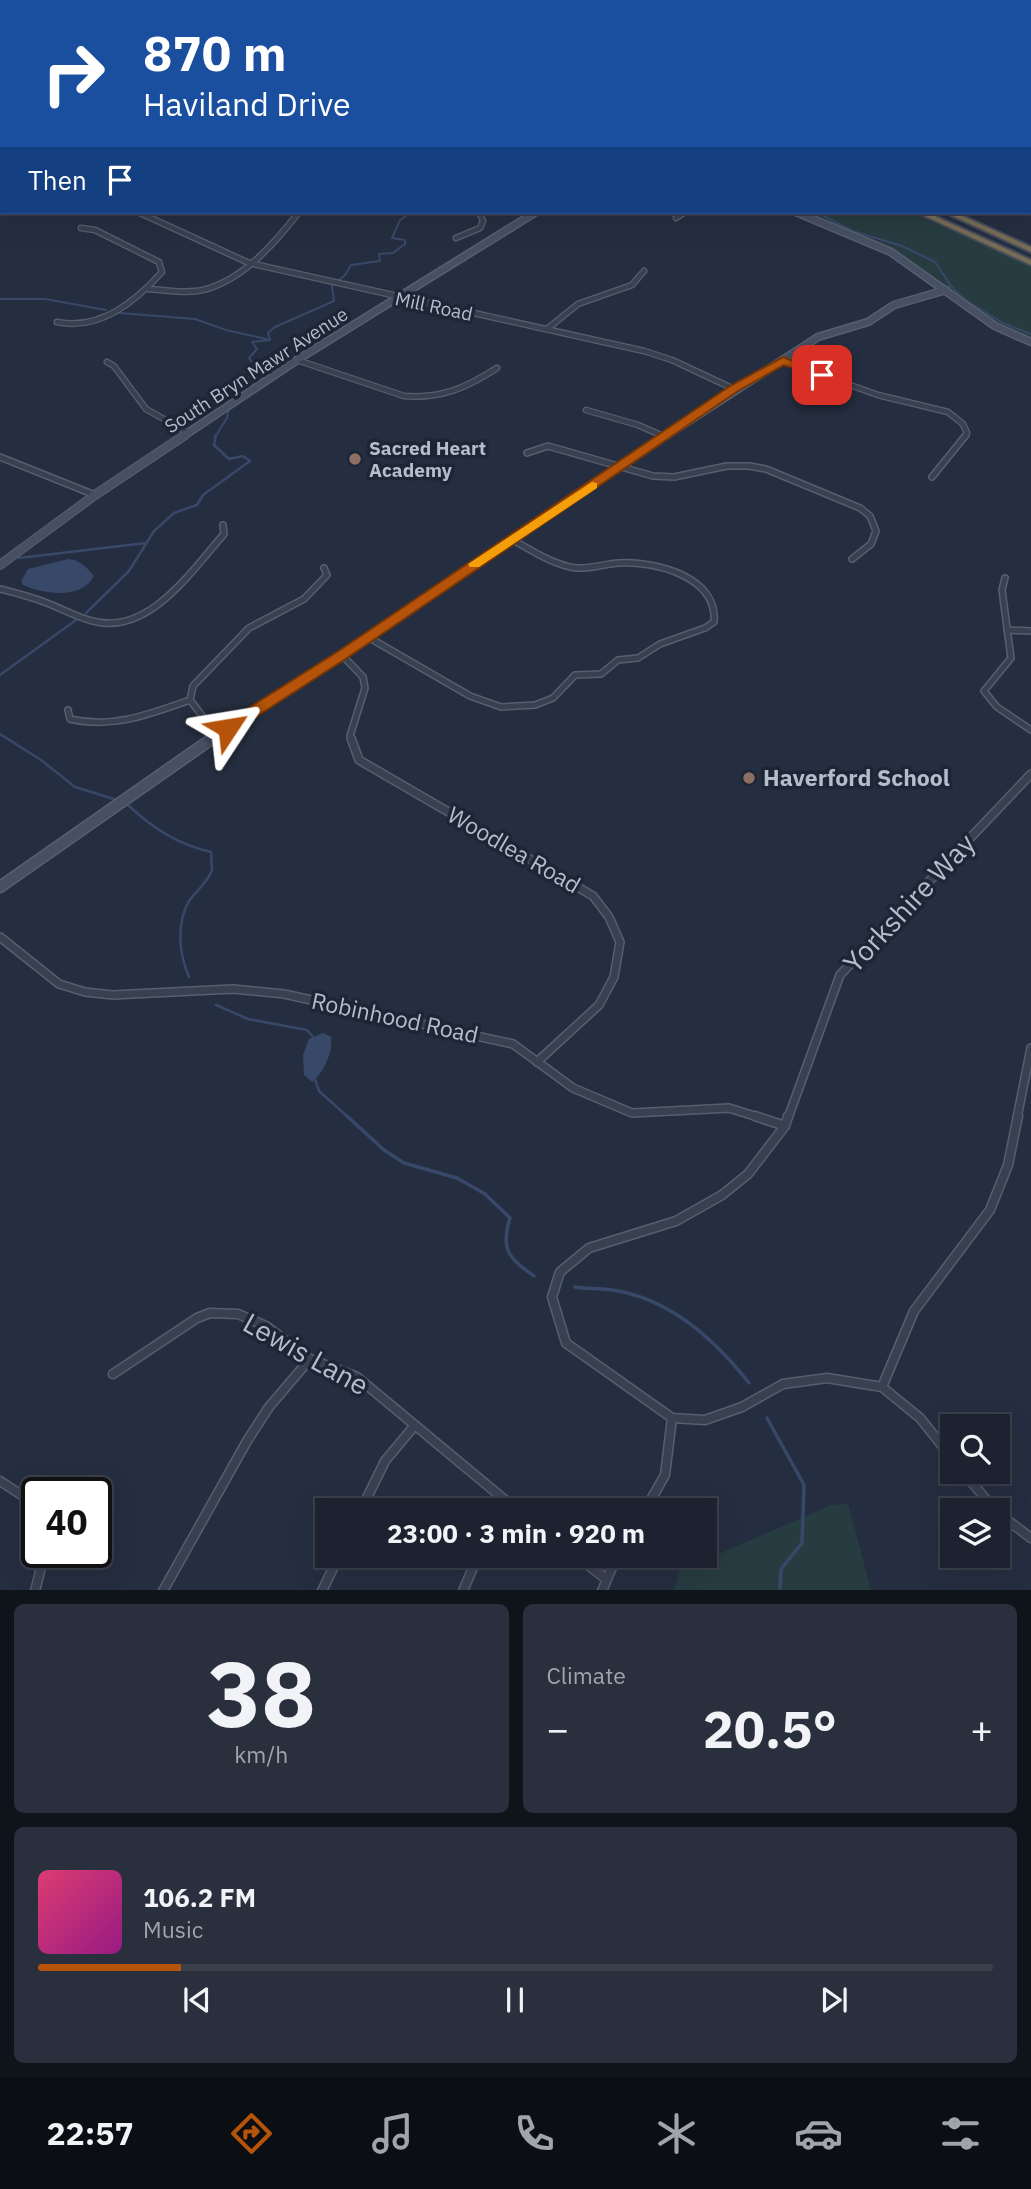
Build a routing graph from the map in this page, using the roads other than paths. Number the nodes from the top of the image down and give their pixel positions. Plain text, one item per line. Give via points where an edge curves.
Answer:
1 (142, 214) edge
2 (298, 214) edge
3 (480, 214) edge
4 (533, 214) edge
5 (682, 214) edge
6 (800, 214) edge
7 (924, 214) edge
8 (952, 214) edge
9 (676, 218) dead end
10 (81, 228) dead end
11 (456, 238) dead end
12 (1031, 250) edge
13 (1031, 263) edge
14 (249, 264) junction
15 (644, 271) dead end
16 (148, 289) junction
17 (946, 290) junction
18 (394, 298) junction
19 (57, 322) dead end
20 (547, 329) junction
21 (1031, 342) edge
22 (297, 360) junction
23 (783, 361) junction
24 (107, 362) dead end
25 (497, 368) dead end
26 (734, 389) junction
27 (231, 404) joint
28 (586, 411) dead end
29 (189, 433) junction
30 (663, 436) junction
31 (527, 453) dead end
32 (0, 457) edge
33 (622, 466) junction
34 (932, 477) dead end
35 (95, 495) junction
36 (223, 526) dead end
37 (511, 539) junction
38 (852, 559) dead end
39 (0, 565) edge
40 (324, 568) dead end
41 (1005, 578) dead end
42 (0, 589) edge
43 (1007, 630) junction
44 (1031, 631) edge
45 (368, 637) junction
46 (342, 655) junction
47 (190, 700) junction
48 (68, 710) dead end
49 (1031, 730) edge
50 (217, 735) junction
51 (1031, 774) edge
52 (0, 887) edge
53 (0, 937) edge
54 (1031, 1048) edge
55 (537, 1062) junction
56 (785, 1126) junction
57 (310, 1359) junction
58 (113, 1374) dead end
59 (882, 1387) junction
60 (672, 1418) junction
61 (415, 1425) junction
62 (940, 1443) edge
63 (0, 1481) edge
64 (973, 1484) edge
65 (21, 1495) edge
66 (367, 1498) edge
67 (500, 1498) edge
68 (652, 1498) edge
69 (984, 1498) edge
70 (1010, 1522) edge
71 (1031, 1538) edge
72 (41, 1568) edge
73 (333, 1568) edge
74 (473, 1568) edge
75 (591, 1568) edge
76 (612, 1568) edge
77 (606, 1580) junction
78 (35, 1590) edge
79 (164, 1590) edge
80 (322, 1590) edge
81 (463, 1590) edge
82 (602, 1590) edge

1 - 14 street, Mill Road
2 - 14 street
3 - 11 street via 480,228
4 - 18 street, South Bryn Mawr Avenue
5 - 9 street
6 - 17 street via 889,251
7 - 13 highway
8 - 12 highway
10 - 16 street via 95,230 159,262 162,272
14 - 16 street via 203,290
14 - 18 street, Mill Road
15 - 20 street via 630,289 580,302
16 - 19 street via 131,304 94,319
17 - 21 street
17 - 23 street via 894,305 868,322 818,337
18 - 20 street, Mill Road
18 - 22 street, South Bryn Mawr Avenue
20 - 26 street, Mill Road via 673,360
22 - 25 street via 419,398 455,393
22 - 27 street, South Bryn Mawr Avenue
23 - 26 street
23 - 34 street via 878,396 924,405 957,418 967,433 963,443
24 - 29 street via 146,409
26 - 30 street
27 - 29 main road, South Bryn Mawr Avenue
28 - 30 street
29 - 35 main road, South Bryn Mawr Avenue
30 - 33 street
31 - 33 street via 548,446
32 - 35 street
33 - 37 street
33 - 38 street via 674,477 727,466 775,473 870,516 876,531 871,544
35 - 39 main road, South Bryn Mawr Avenue
36 - 42 street via 224,534 154,608 132,621 94,622
37 - 45 street
37 - 45 street via 570,567 628,562 672,570 693,582 713,603 714,622 638,658 618,660 601,674 575,675 556,696 541,703 511,707 465,696
40 - 47 street via 327,575 304,598 249,628 193,686
41 - 43 street
43 - 44 street
43 - 49 street via 1010,658 984,691 997,707
45 - 46 street
46 - 50 street
46 - 55 street, Woodlea Road via 363,677 365,688 350,736 359,760 593,896 609,917 620,942 614,977 599,1005
47 - 48 street via 121,723 97,726 70,719
47 - 50 street
50 - 52 street
51 - 56 street, Yorkshire Way via 840,975
53 - 55 street, Robinhood Road via 59,984 85,992 113,995 233,989 284,994 513,1044
54 - 59 street via 1008,1165 990,1209 914,1311
55 - 56 street, Robinhood Road via 573,1088 632,1113 729,1108
56 - 60 street, Yorkshire Way via 748,1174 722,1195 676,1221 589,1248 560,1272 552,1297 566,1343
57 - 58 street, Lewis Lane via 266,1326 238,1314 211,1313
57 - 61 street, Lewis Lane via 357,1377
57 - 79 street via 247,1441
59 - 60 street via 827,1378 783,1384 742,1407 705,1420
59 - 62 street via 920,1418
60 - 68 street via 665,1475
61 - 66 street via 385,1461
61 - 67 street, Lewis Lane
63 - 65 street
64 - 69 street
70 - 71 street
72 - 78 street
73 - 80 street
74 - 81 street
75 - 77 street
76 - 77 street
77 - 82 street

